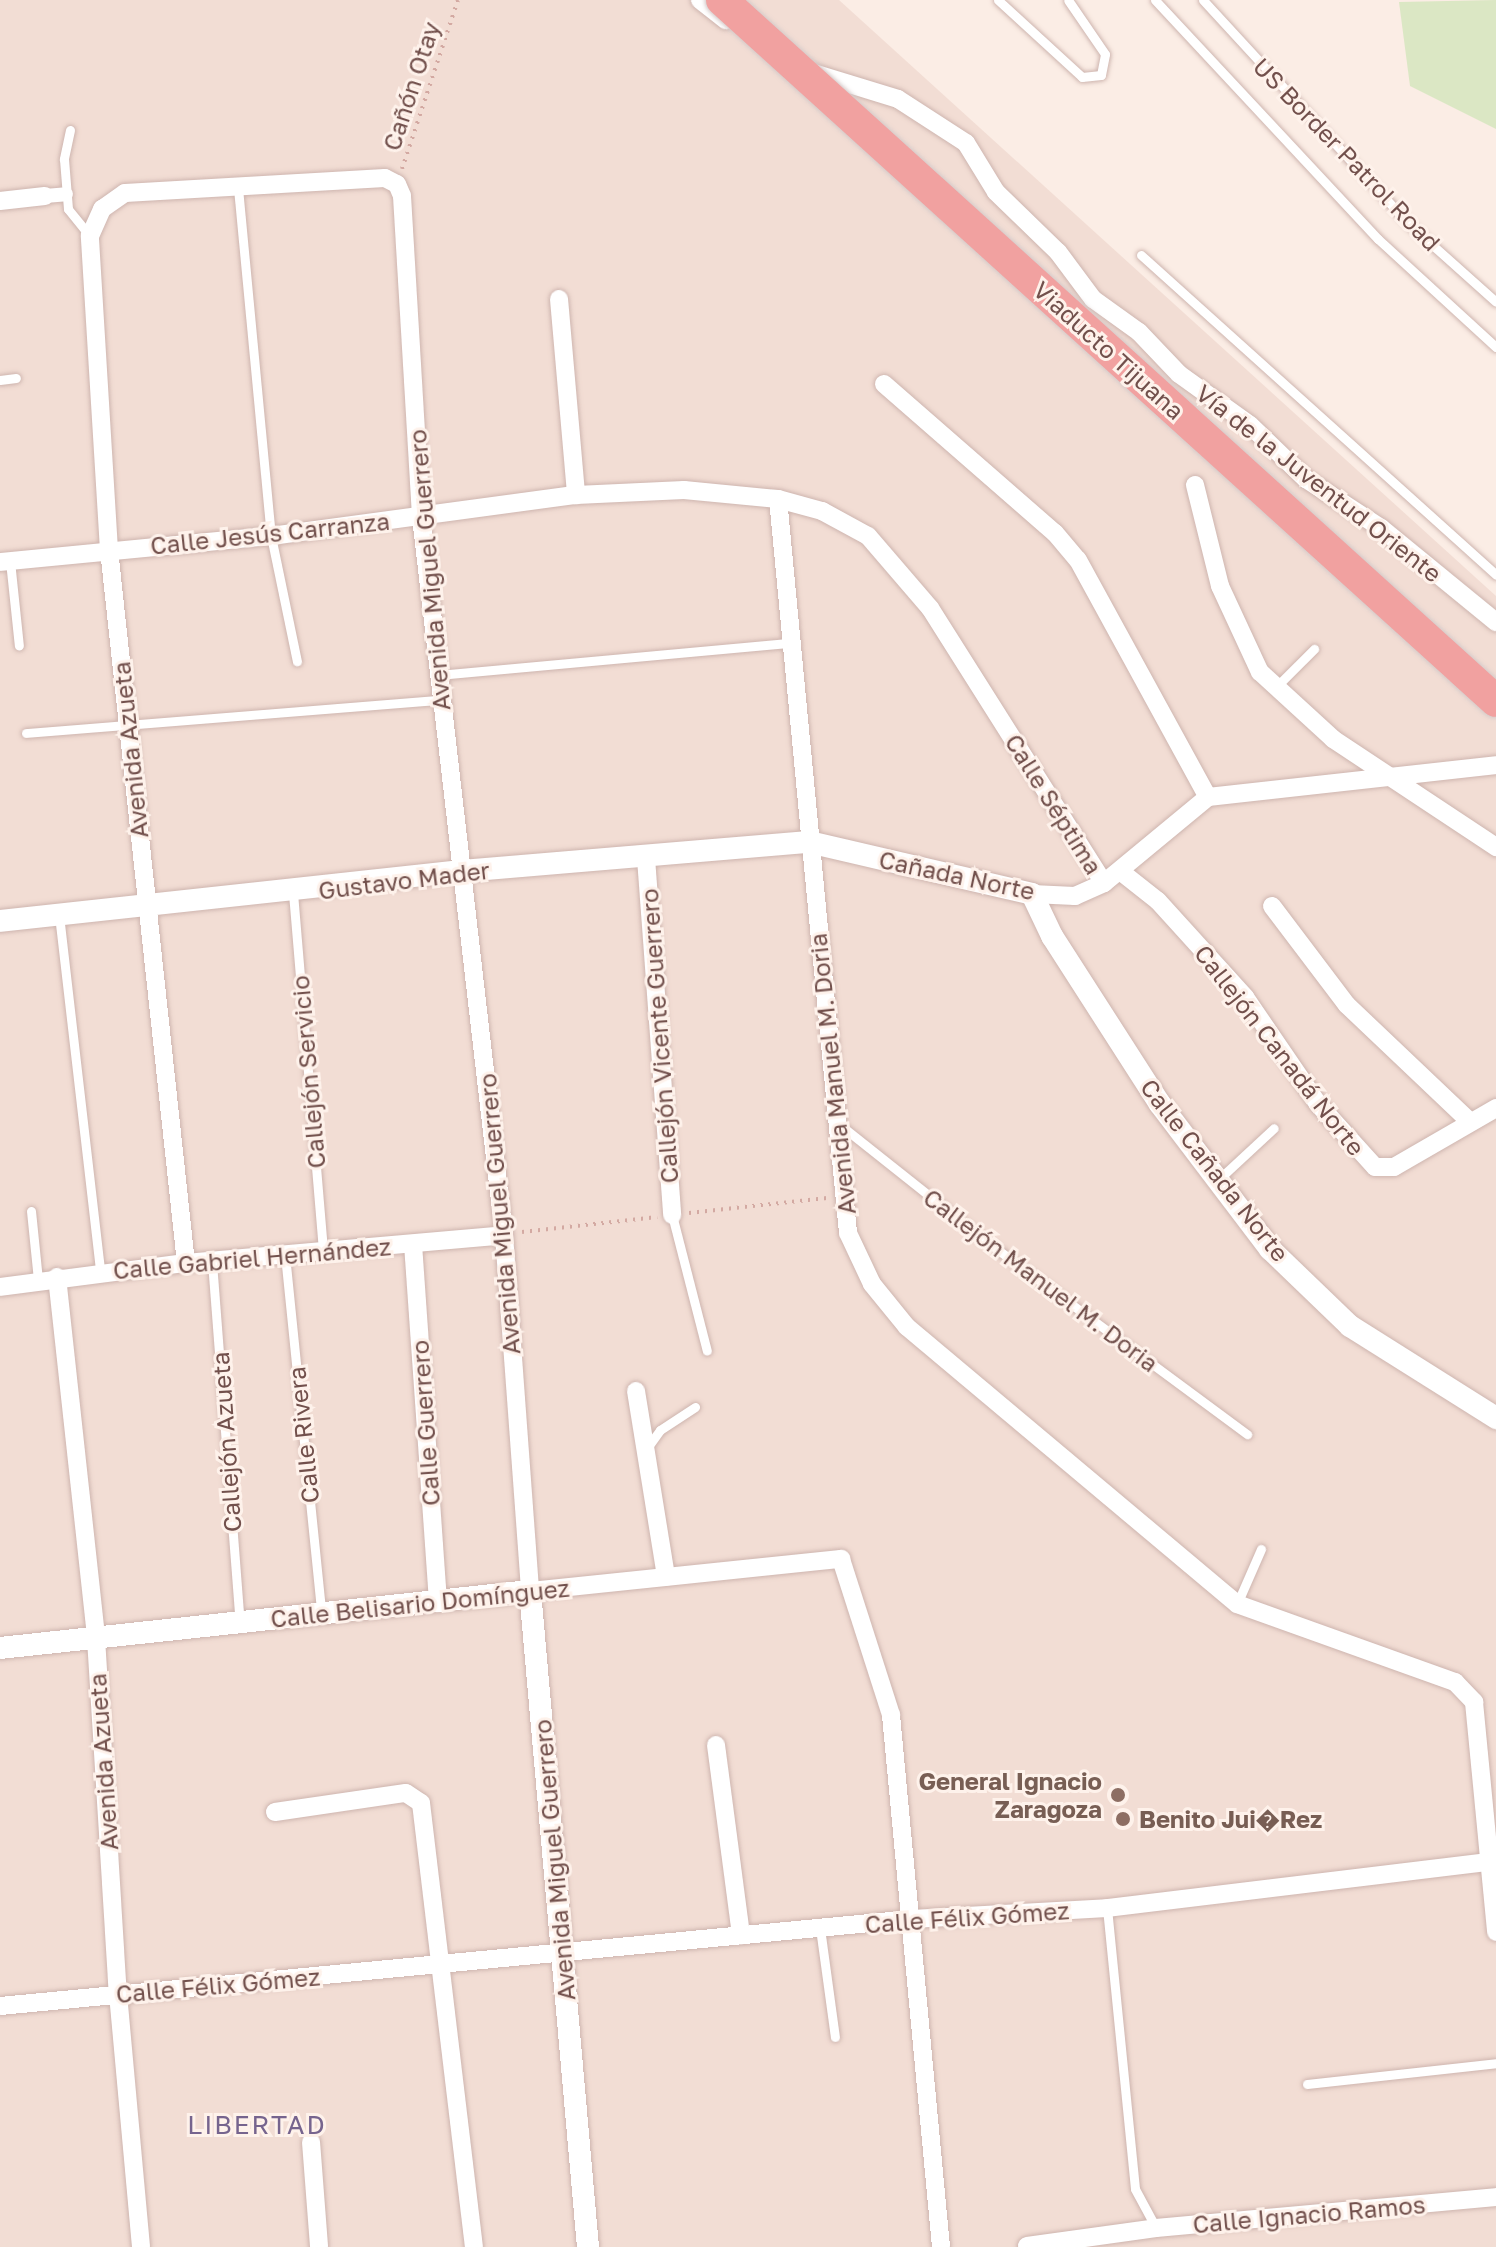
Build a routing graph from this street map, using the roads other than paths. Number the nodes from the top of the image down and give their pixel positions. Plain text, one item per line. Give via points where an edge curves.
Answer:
1 (700, 0) edge
2 (722, 0) edge
3 (752, 0) edge
4 (998, 0) edge
5 (1068, 0) edge
6 (1155, 0) edge
7 (1203, 0) edge
8 (70, 130) dead end
9 (238, 188) junction
10 (66, 194) junction
11 (45, 196) joint
12 (0, 201) edge
13 (90, 236) junction
14 (1141, 255) dead end
15 (559, 299) dead end
16 (1496, 302) edge
17 (1496, 347) edge
18 (16, 378) dead end
19 (0, 380) edge
20 (884, 384) dead end
21 (1195, 485) dead end
22 (576, 495) junction
23 (778, 499) junction
24 (421, 517) junction
25 (271, 536) junction
26 (109, 550) junction
27 (5, 561) edge
28 (1496, 575) edge
29 (1496, 622) edge
30 (792, 643) junction
31 (19, 646) dead end
32 (1314, 649) dead end
33 (297, 661) dead end
34 (1496, 674) edge
35 (437, 675) junction
36 (1276, 687) junction
37 (439, 700) junction
38 (1496, 701) edge
39 (128, 728) junction
40 (26, 733) dead end
41 (1496, 765) edge
42 (1396, 777) junction
43 (1208, 797) junction
44 (809, 842) junction
45 (1496, 847) edge
46 (646, 858) junction
47 (462, 871) junction
48 (1120, 871) junction
49 (1104, 883) junction
50 (293, 893) junction
51 (1032, 894) junction
52 (1272, 906) dead end
53 (144, 908) junction
54 (59, 915) junction
55 (0, 921) edge
56 (1496, 1108) edge
57 (1468, 1120) junction
58 (837, 1122) junction
59 (1274, 1128) dead end
60 (1218, 1180) junction
61 (31, 1211) dead end
62 (672, 1215) joint
63 (504, 1235) junction
64 (413, 1244) junction
65 (323, 1252) junction
66 (285, 1255) junction
67 (212, 1262) junction
68 (186, 1263) junction
69 (100, 1272) junction
70 (48, 1279) junction
71 (0, 1287) edge
72 (707, 1351) dead end
73 (636, 1391) dead end
74 (695, 1407) dead end
75 (1496, 1418) edge
76 (1247, 1434) dead end
77 (646, 1450) junction
78 (1261, 1549) dead end
79 (666, 1577) junction
80 (530, 1591) junction
81 (438, 1603) junction
82 (1237, 1604) junction
83 (321, 1615) junction
84 (240, 1623) junction
85 (96, 1638) junction
86 (0, 1648) edge
87 (716, 1745) dead end
88 (275, 1812) dead end
89 (1493, 1861) edge
90 (1107, 1908) junction
91 (912, 1919) junction
92 (820, 1928) junction
93 (1496, 1932) edge
94 (741, 1935) junction
95 (562, 1952) junction
96 (437, 1966) junction
97 (118, 1994) junction
98 (0, 2006) edge
99 (835, 2037) dead end
100 (1496, 2063) edge
101 (1307, 2084) dead end
102 (311, 2142) dead end
103 (1496, 2197) edge
104 (1156, 2228) junction
105 (1027, 2246) edge
106 (141, 2247) edge
107 (319, 2247) edge
108 (474, 2247) edge
109 (588, 2247) edge
110 (941, 2247) edge
111 (1159, 2247) edge

1 - 29 street, Vía de la Juventud Oriente via 785,67 898,99 966,143 996,192 1058,252 1093,299 1139,332 1179,374 1250,425 1306,479 1381,528
2 - 38 highway, Viaducto Tijuana, bridge
3 - 34 highway, Viaducto Tijuana
4 - 5 lane via 1082,77 1101,75 1105,54
6 - 17 lane via 1378,239
7 - 16 lane, US Border Patrol Road via 1410,225
8 - 10 lane via 64,159
9 - 13 street via 125,193 102,209
9 - 24 street, Avenida Miguel Guerrero via 385,178 397,184 402,196
9 - 25 lane
10 - 11 street
10 - 13 lane via 72,218
11 - 12 street
13 - 26 street, Avenida Azueta
14 - 28 lane
15 - 22 street
18 - 19 lane
20 - 43 street via 1055,533 1078,560
21 - 36 street via 1220,586 1260,672
22 - 23 street, Calle Jesús Carranza via 684,490
22 - 24 street, Calle Jesús Carranza
23 - 30 street, Avenida Manuel M. Doria
23 - 49 street, Calle Séptima via 822,511 868,536 920,596
24 - 25 street, Calle Jesús Carranza
24 - 35 street, Avenida Miguel Guerrero
25 - 26 street, Calle Jesús Carranza
25 - 33 lane
26 - 27 street, Calle Jesús Carranza
26 - 39 street, Avenida Azueta
27 - 31 lane
30 - 35 lane
30 - 44 street, Avenida Manuel M. Doria
32 - 36 lane
35 - 37 street, Avenida Miguel Guerrero
36 - 42 street via 1333,739
37 - 39 lane
37 - 47 street, Avenida Miguel Guerrero
39 - 40 lane
39 - 53 street, Avenida Azueta
41 - 42 street
42 - 43 street
42 - 45 street
43 - 48 street, Calle Séptima
44 - 46 street, Gustavo Mader
44 - 51 street, Cañada Norte
44 - 58 street, Avenida Manuel M. Doria
46 - 47 street, Gustavo Mader
46 - 62 street, Callejón Vicente Guerrero
47 - 50 street, Gustavo Mader
47 - 63 street, Avenida Miguel Guerrero
48 - 49 street, Calle Séptima
48 - 57 street, Callejón Canadá Norte via 1158,901 1245,997 1318,1104 1375,1167 1394,1167
49 - 51 street, Cañada Norte via 1075,896
50 - 53 street, Gustavo Mader
50 - 65 lane, Callejón Servicio
51 - 60 street, Calle Cañada Norte via 1052,936 1151,1091
52 - 57 street via 1347,1005
53 - 54 street, Gustavo Mader
53 - 68 street, Avenida Azueta
54 - 55 street, Gustavo Mader
54 - 69 lane
56 - 57 street, Callejón Canadá Norte
58 - 76 lane, Callejón Manuel M. Doria via 986,1241
58 - 82 street, Avenida Manuel M. Doria via 848,1233 872,1284 907,1327
59 - 60 lane
60 - 75 street, Calle Cañada Norte via 1270,1249 1350,1326
61 - 70 lane
62 - 72 lane
63 - 64 street, Calle Gabriel Hernández
63 - 80 street, Avenida Miguel Guerrero
64 - 65 street, Calle Gabriel Hernández
64 - 81 street, Calle Guerrero
65 - 66 street, Calle Gabriel Hernández
66 - 67 street, Calle Gabriel Hernández
66 - 83 lane, Calle Rivera
67 - 68 street, Calle Gabriel Hernández
67 - 84 lane, Callejón Azueta
68 - 69 street, Calle Gabriel Hernández
69 - 70 street, Calle Gabriel Hernández
70 - 71 street, Calle Gabriel Hernández
70 - 85 street, Avenida Azueta
73 - 77 street
74 - 77 lane via 660,1430
77 - 79 street
78 - 82 lane
79 - 80 street, Calle Belisario Domínguez
79 - 91 street, Calle Belisario Domínguez via 841,1559 891,1715
80 - 81 street, Calle Belisario Domínguez
80 - 95 street, Avenida Miguel Guerrero
81 - 83 street, Calle Belisario Domínguez
82 - 89 street, Avenida Manuel M. Doria via 1455,1682 1474,1702
83 - 84 street, Calle Belisario Domínguez
84 - 85 street, Calle Belisario Domínguez
85 - 86 street, Calle Belisario Domínguez
85 - 97 street, Avenida Azueta
87 - 94 street
88 - 96 street via 415,1795 421,1803
89 - 90 street, Calle Félix Gómez
89 - 93 street
90 - 91 street, Calle Félix Gómez
90 - 104 lane via 1135,2189
91 - 92 street, Calle Félix Gómez
91 - 110 street
92 - 94 street, Calle Félix Gómez
92 - 99 lane
94 - 95 street, Calle Félix Gómez
95 - 96 street, Calle Félix Gómez
95 - 109 street, Avenida Miguel Guerrero
96 - 97 street, Calle Félix Gómez
96 - 108 street
97 - 98 street, Calle Félix Gómez
97 - 106 street, Avenida Azueta
100 - 101 lane
102 - 107 street
103 - 104 street, Calle Ignacio Ramos
104 - 105 street, Calle Ignacio Ramos
104 - 111 street

